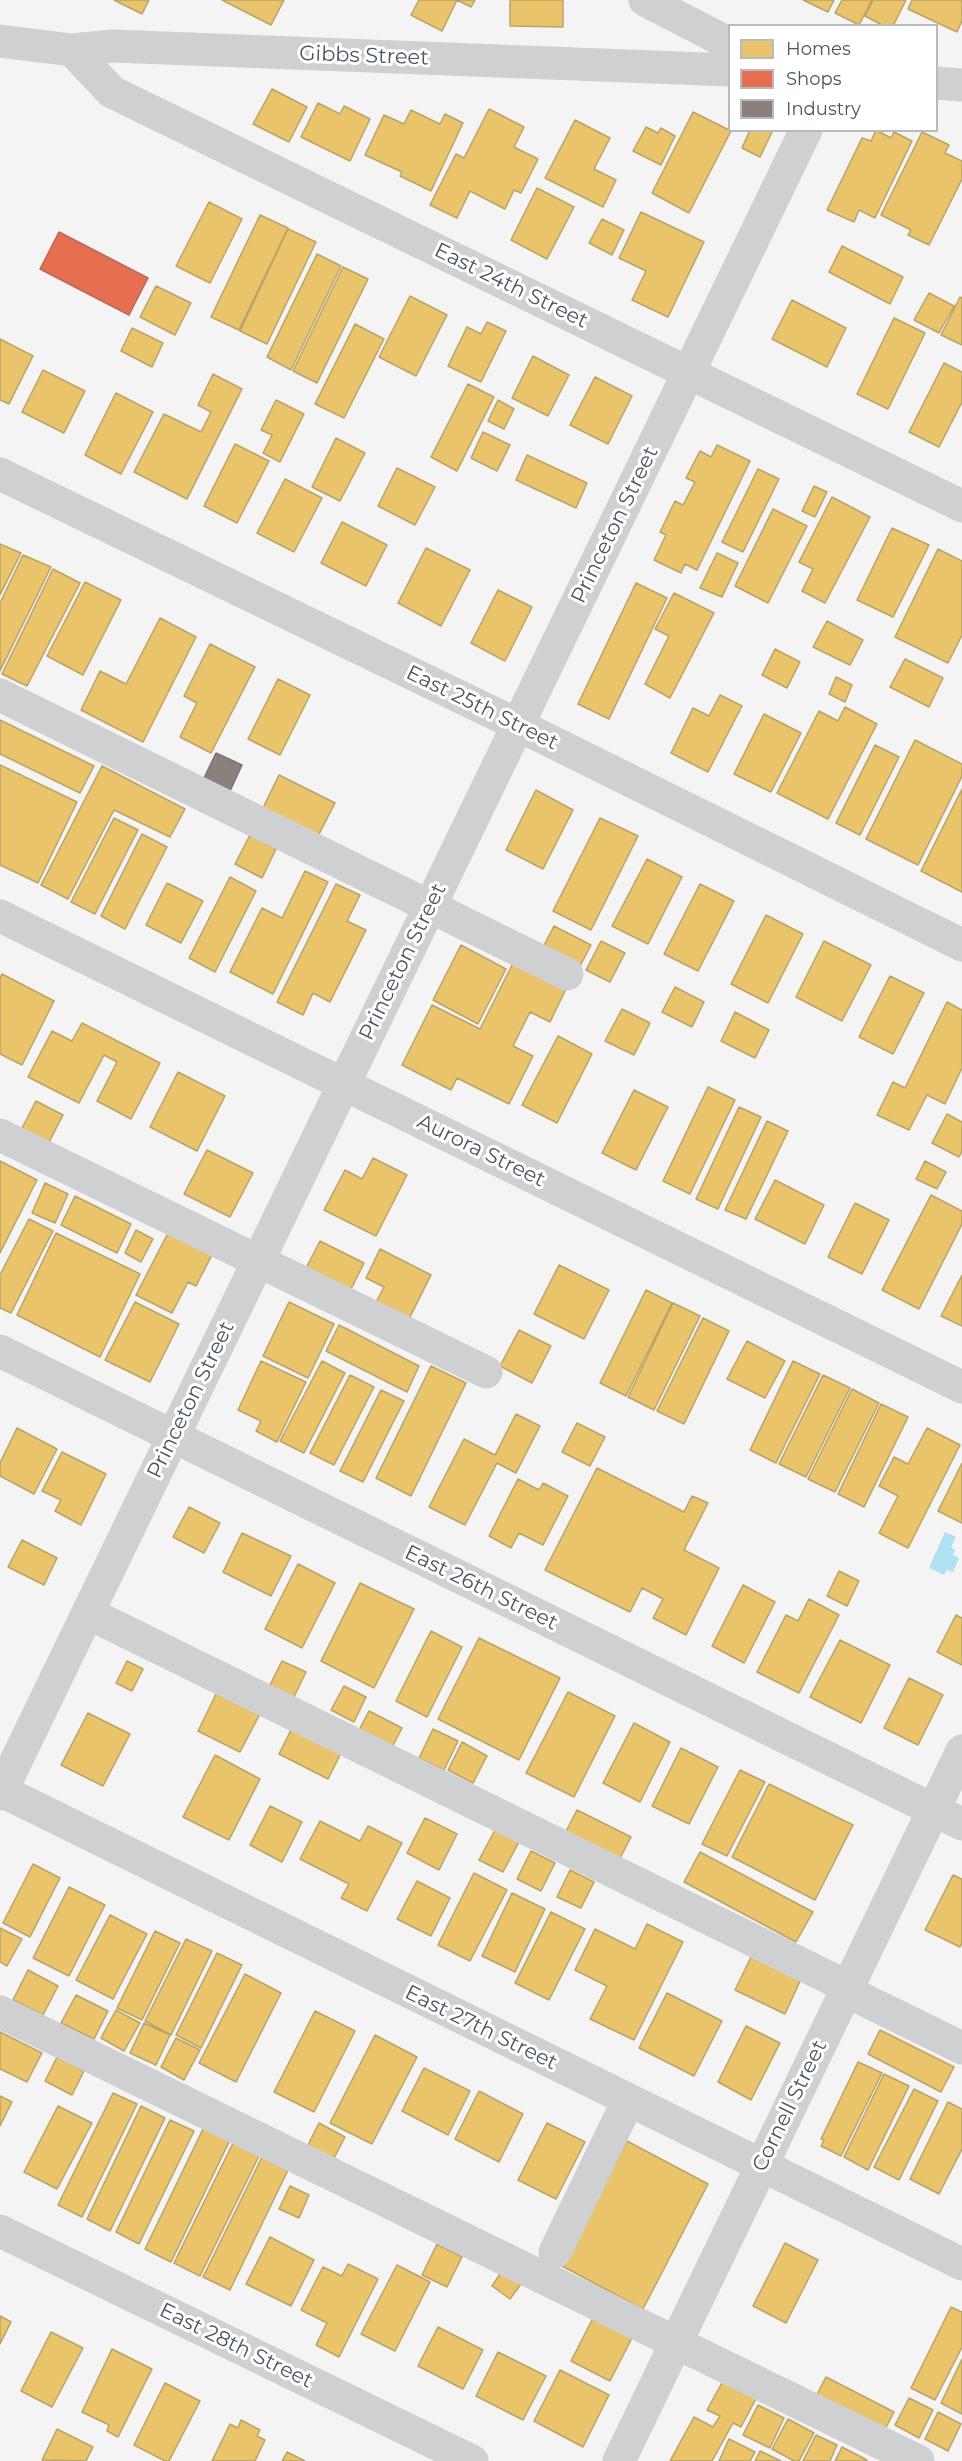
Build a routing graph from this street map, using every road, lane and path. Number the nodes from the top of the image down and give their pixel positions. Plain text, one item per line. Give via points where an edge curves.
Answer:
1 (645, 0) edge
2 (0, 41) edge
3 (728, 43) edge
4 (72, 50) junction
5 (728, 70) edge
6 (938, 83) edge
7 (962, 85) edge
8 (805, 132) edge
9 (689, 373) junction
10 (0, 474) edge
11 (962, 506) edge
12 (0, 695) edge
13 (518, 725) junction
14 (430, 907) junction
15 (0, 916) edge
16 (962, 945) edge
17 (567, 974) dead end
18 (344, 1083) junction
19 (0, 1135) edge
20 (258, 1261) junction
21 (0, 1352) edge
22 (486, 1372) dead end
23 (962, 1387) edge
24 (173, 1436) junction
25 (88, 1612) junction
26 (962, 1751) edge
27 (0, 1792) edge
28 (948, 1817) edge
29 (847, 1989) junction
30 (0, 2012) edge
31 (962, 2048) edge
32 (628, 2101) junction
33 (761, 2167) junction
34 (0, 2231) edge
35 (555, 2252) dead end
36 (962, 2264) edge
37 (675, 2343) junction
38 (471, 2461) edge
39 (619, 2461) edge
40 (918, 2461) edge

1 - 3 street
2 - 4 street, Gibbs Street
4 - 5 street, Gibbs Street via 113,46
4 - 9 street, East 24th Street via 112,92
6 - 7 street
8 - 9 street, Princeton Street
9 - 11 street, East 24th Street
9 - 13 street, Princeton Street
10 - 13 street, East 25th Street
12 - 14 street
13 - 14 street, Princeton Street
13 - 16 street, East 25th Street
14 - 17 street
14 - 18 street, Princeton Street
15 - 18 street, Aurora Street
18 - 20 street, Princeton Street
18 - 23 street, Aurora Street
19 - 20 street
20 - 22 street
20 - 24 street, Princeton Street
21 - 24 street, East 26th Street
24 - 25 street, Princeton Street
24 - 28 street, East 26th Street
25 - 27 street, Princeton Street
25 - 29 street
26 - 28 street, Cornell Street
27 - 32 street, East 27th Street
28 - 29 street, Cornell Street
29 - 31 street
29 - 33 street, Cornell Street
30 - 37 street
32 - 33 street, East 27th Street
32 - 35 street
33 - 36 street, East 27th Street
33 - 37 street, Cornell Street
34 - 38 street, East 28th Street
37 - 39 street, Cornell Street
37 - 40 street

